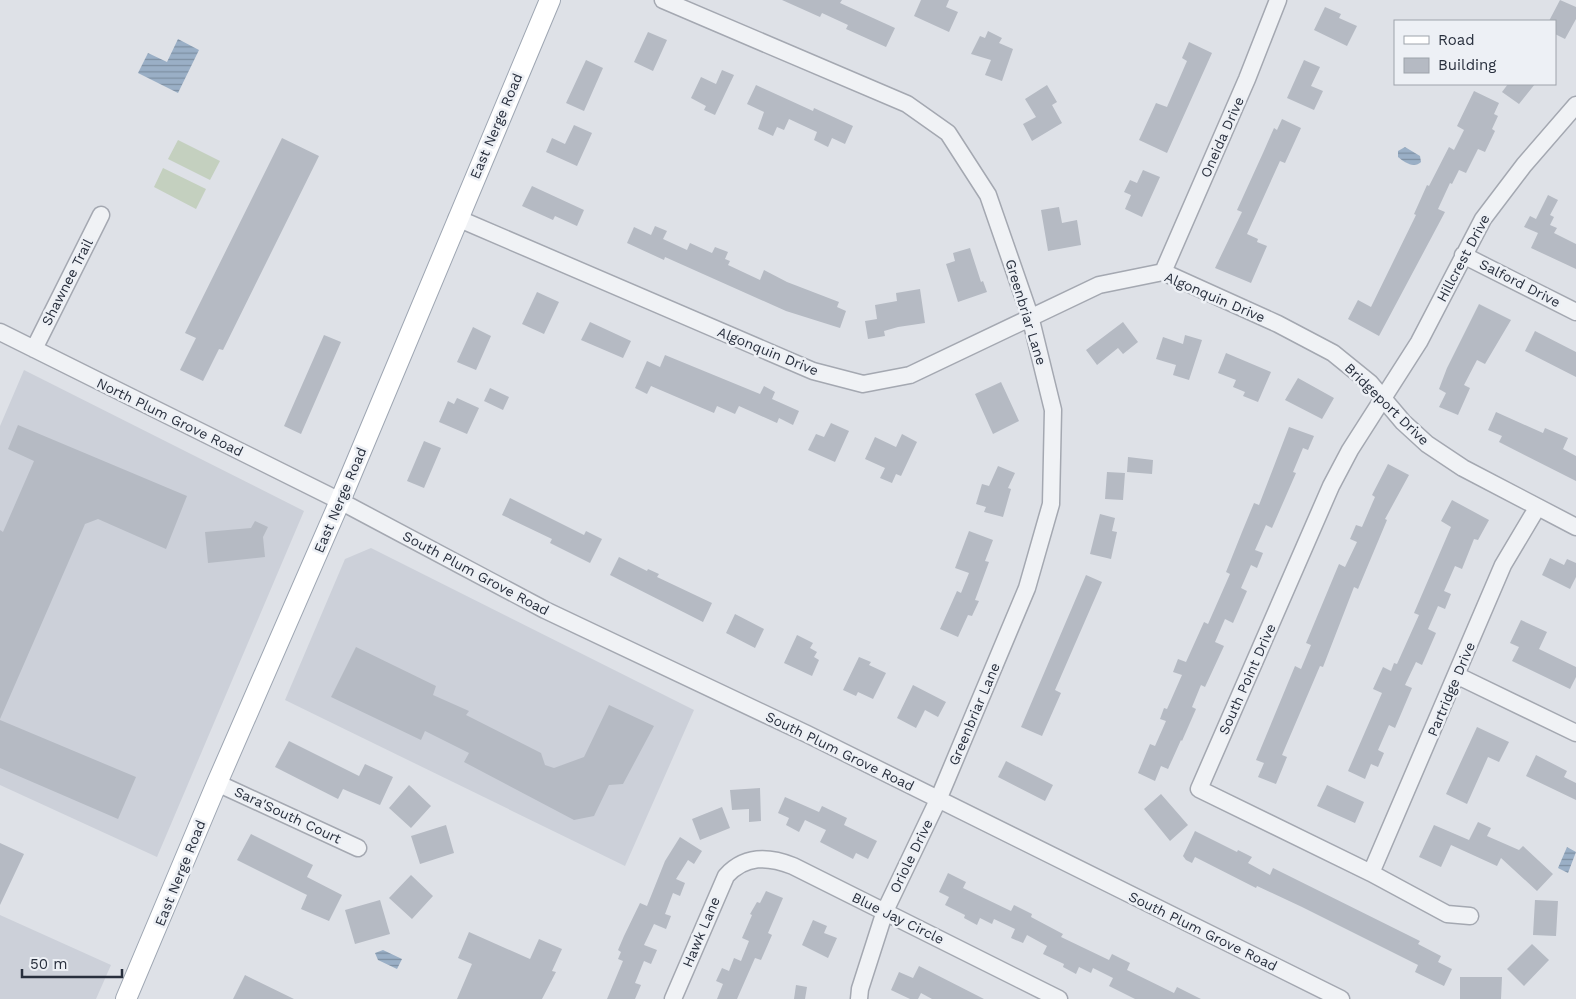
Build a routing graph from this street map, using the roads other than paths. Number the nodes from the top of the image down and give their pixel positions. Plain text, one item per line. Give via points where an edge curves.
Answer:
1 (550, 0) edge
2 (663, 0) edge
3 (1278, 0) edge
4 (1576, 105) edge
5 (101, 215) dead end
6 (457, 218) junction
7 (1463, 255) junction
8 (1163, 272) junction
9 (1576, 312) edge
10 (1030, 316) junction
11 (1278, 324) joint
12 (0, 332) edge
13 (34, 349) junction
14 (1383, 398) junction
15 (340, 502) junction
16 (1537, 508) junction
17 (1576, 527) edge
18 (1456, 675) junction
19 (1576, 733) edge
20 (217, 783) junction
21 (938, 800) junction
22 (358, 848) dead end
23 (733, 868) joint
24 (1371, 873) junction
25 (885, 911) junction
26 (1470, 916) dead end
27 (126, 999) edge
28 (673, 999) edge
29 (858, 999) edge
30 (1059, 999) edge
31 (1340, 999) edge

1 - 6 main road, East Nerge Road
2 - 10 street, Greenbriar Lane via 908,104 948,133 988,195
3 - 8 street, Oneida Drive
4 - 7 street, Hillcrest Drive via 1495,202
5 - 13 street, Shawnee Trail
6 - 10 street, Algonquin Drive via 813,371 863,384 910,375
6 - 15 main road, East Nerge Road
7 - 9 street, Salford Drive
7 - 14 street, Hillcrest Drive via 1419,342
8 - 10 street, Algonquin Drive via 1099,285
8 - 11 street, Algonquin Drive
10 - 21 street, Greenbriar Lane via 1053,410 1051,504 1027,588
11 - 14 street, Bridgeport Drive via 1333,353
12 - 13 street, North Plum Grove Road
13 - 15 street, North Plum Grove Road
14 - 16 street, Bridgeport Drive via 1426,444
14 - 24 street, South Point Drive via 1331,486 1198,789
15 - 20 main road, East Nerge Road
15 - 21 street, South Plum Grove Road via 547,611
16 - 17 street, Bridgeport Drive
16 - 18 street, Partridge Drive via 1503,565
18 - 19 street
18 - 24 street, Partridge Drive
20 - 22 street, Sara'South Court
20 - 27 main road, East Nerge Road
21 - 25 street, Oriole Drive
21 - 31 street, South Plum Grove Road
23 - 25 street, Blue Jay Circle via 758,858 777,860
23 - 28 street, Hawk Lane via 720,886
24 - 26 street via 1447,914
25 - 29 street, Oriole Drive
25 - 30 street, Blue Jay Circle

